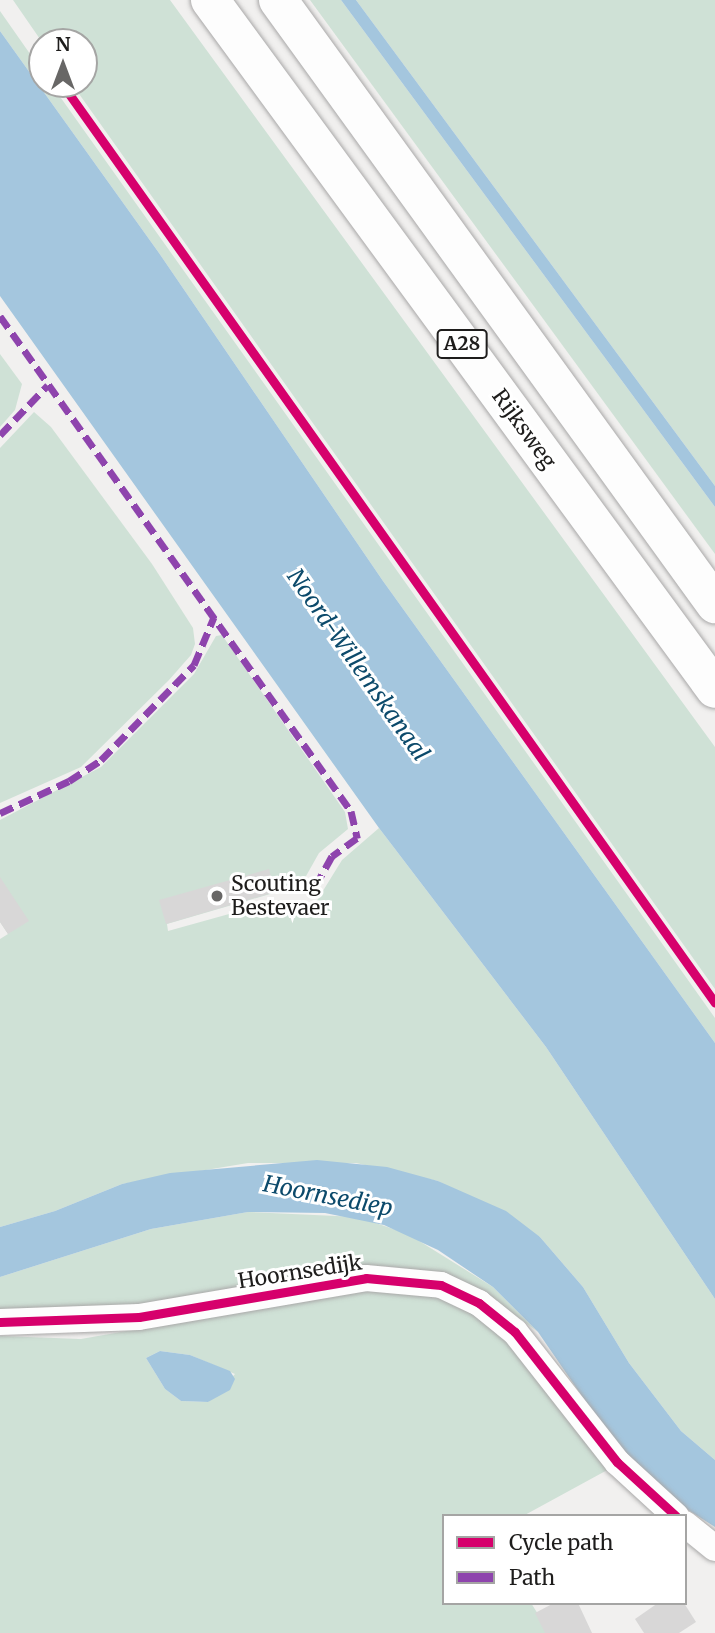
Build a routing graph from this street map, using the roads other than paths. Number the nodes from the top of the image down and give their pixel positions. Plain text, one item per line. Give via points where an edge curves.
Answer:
1 (209, 0) edge
2 (278, 0) edge
3 (715, 604) edge
4 (715, 689) edge
5 (0, 1322) edge
6 (674, 1514) edge
7 (687, 1526) edge
8 (715, 1548) edge

1 - 4 highway, Rijksweg / A28
2 - 3 highway, A28
5 - 6 street, Hoornsedijk via 138,1317 366,1278 441,1285 479,1303 515,1332 617,1462
7 - 8 street

